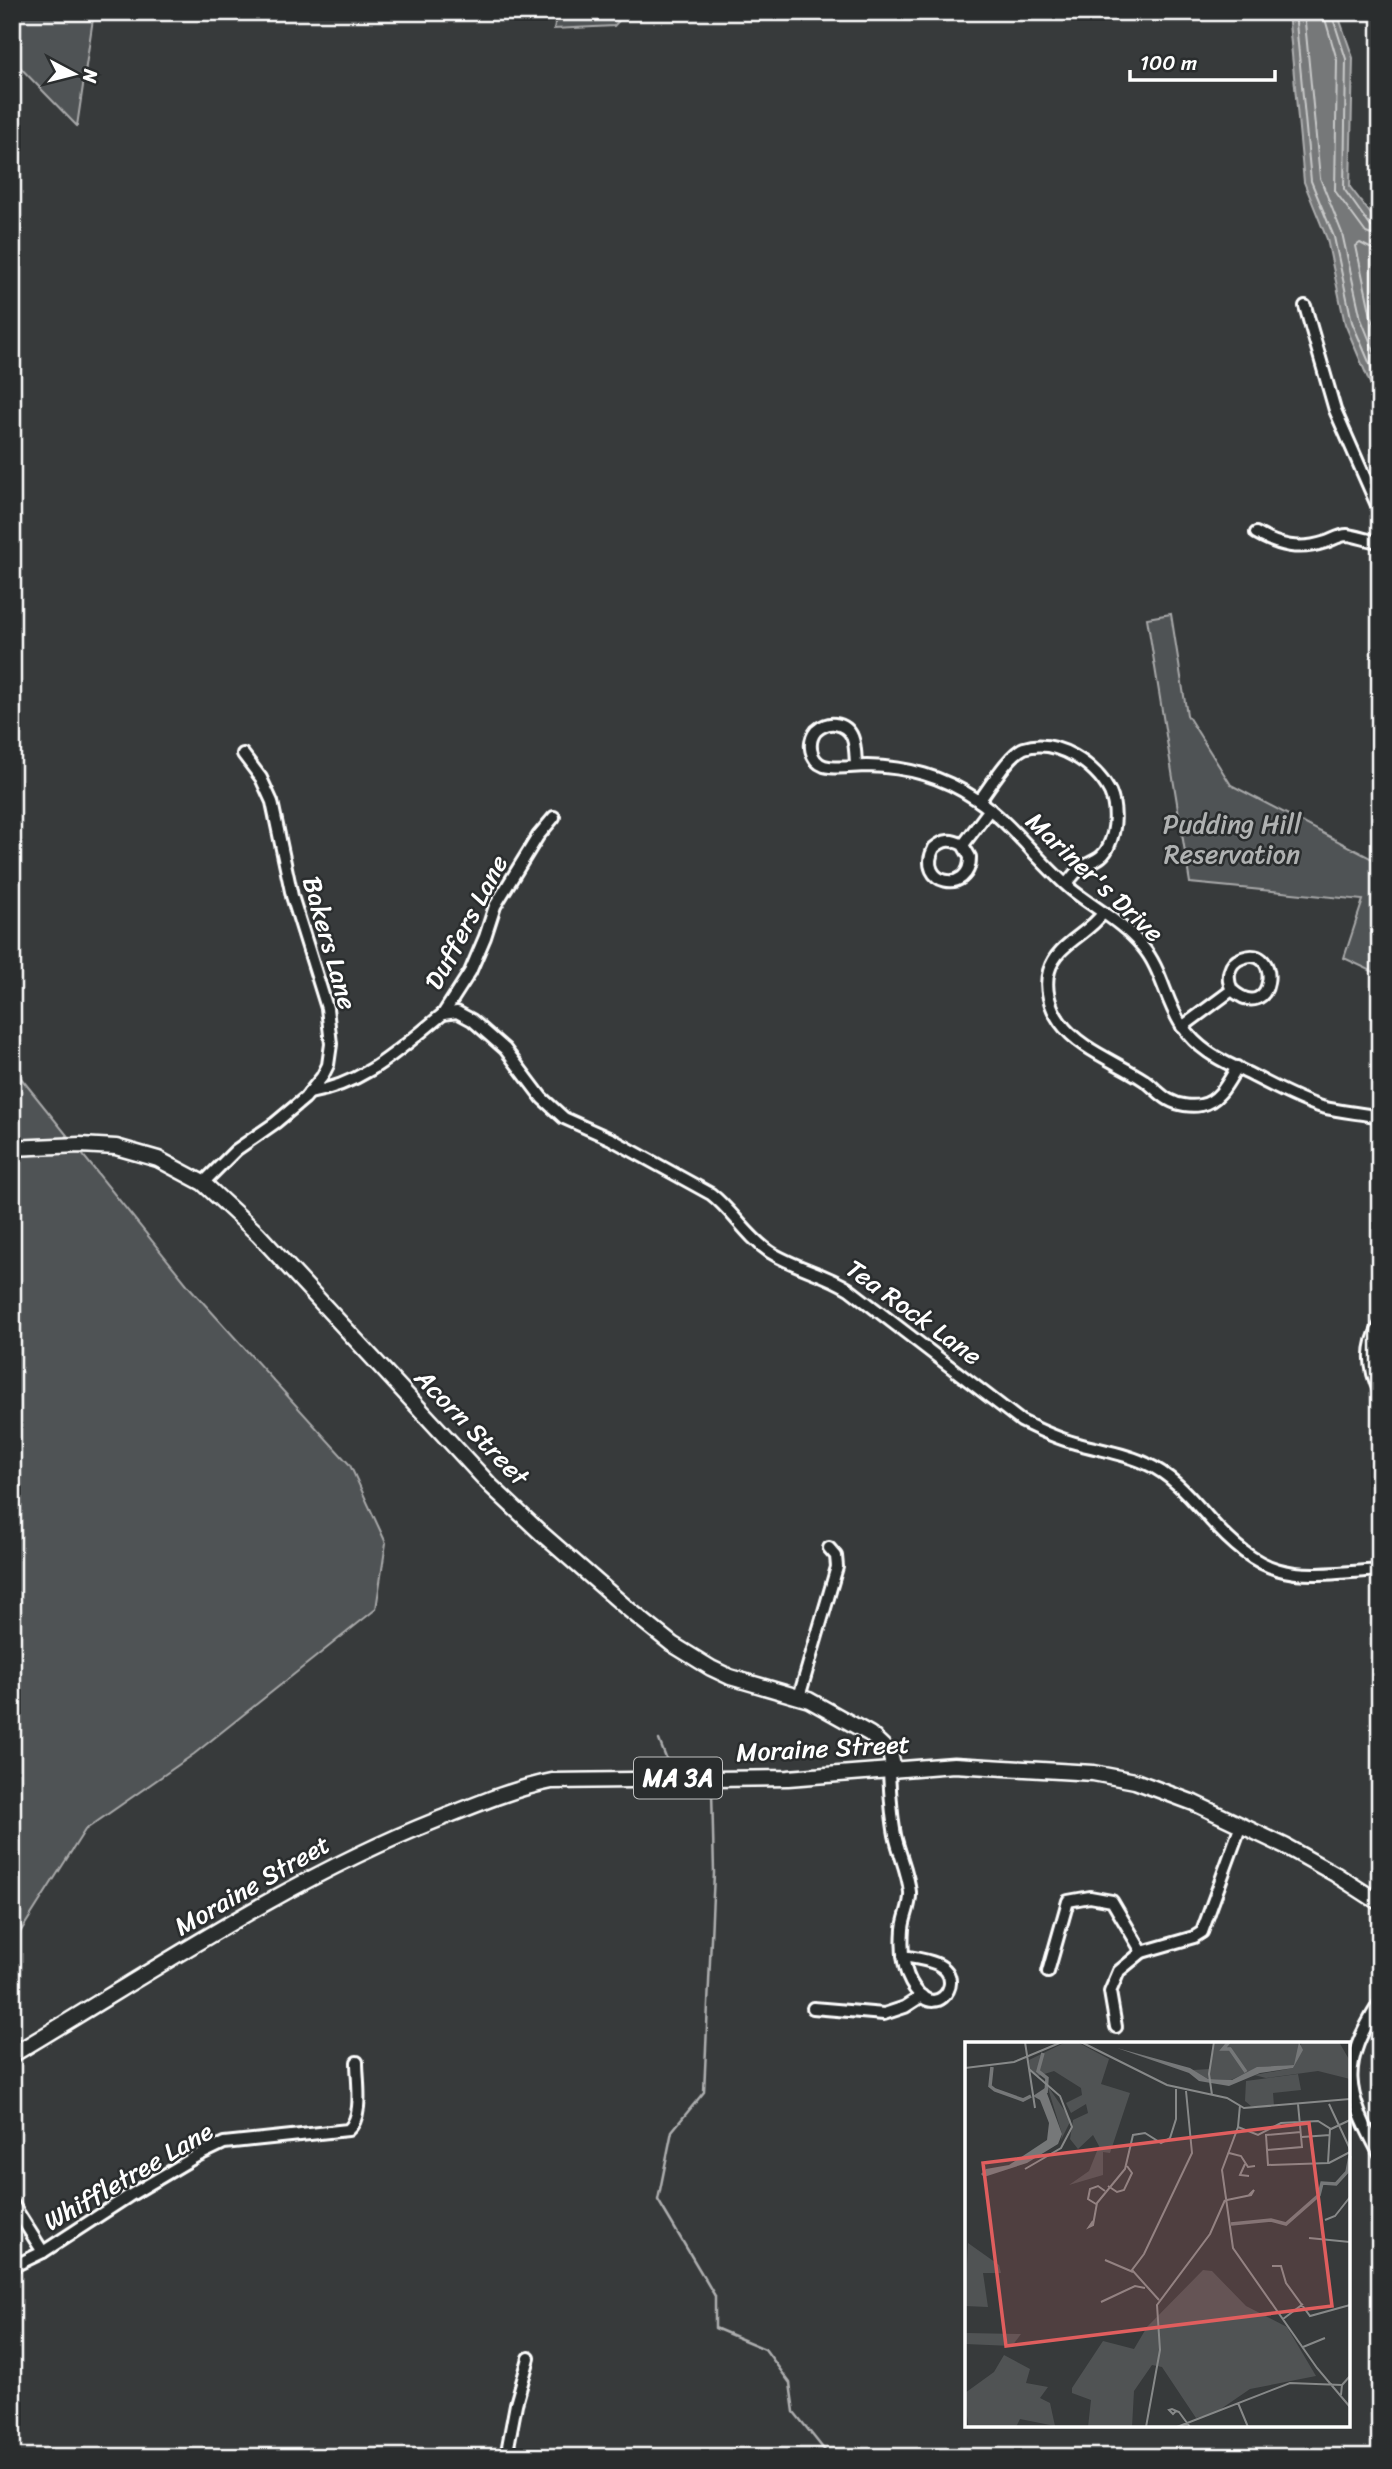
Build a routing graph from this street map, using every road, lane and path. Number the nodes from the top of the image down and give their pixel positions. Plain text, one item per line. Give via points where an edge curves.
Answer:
1 (1305, 306) dead end
2 (1380, 512) edge
3 (1256, 533) dead end
4 (1380, 542) edge
5 (243, 754) dead end
6 (856, 766) junction
7 (979, 801) junction
8 (990, 809) junction
9 (554, 817) dead end
10 (963, 845) dead end
11 (1066, 884) junction
12 (1103, 913) junction
13 (1232, 990) junction
14 (443, 1014) junction
15 (1182, 1027) junction
16 (1237, 1067) junction
17 (309, 1093) junction
18 (1380, 1116) edge
19 (12, 1148) edge
20 (203, 1183) junction
21 (1380, 1325) edge
22 (1380, 1392) edge
23 (829, 1548) dead end
24 (1380, 1570) edge
25 (799, 1697) junction
26 (892, 1771) junction
27 (1241, 1825) junction
28 (1380, 1903) edge
29 (1142, 1952) junction
30 (904, 1956) junction
31 (1048, 1972) dead end
32 (922, 1996) junction
33 (1380, 2002) edge
34 (813, 2008) dead end
35 (1116, 2027) dead end
36 (12, 2054) edge
37 (357, 2062) dead end
38 (1380, 2155) edge
39 (12, 2203) edge
40 (43, 2252) junction
41 (12, 2267) edge
42 (529, 2358) dead end
43 (506, 2457) edge

1 - 2 street via 1335,410
3 - 4 street via 1277,544 1301,547 1345,535
5 - 17 street, Bakers Lane via 272,802 292,896 330,1021 328,1065
6 - 6 street, Mariner's Drive via 822,765 815,759 811,740 816,731 830,724 847,728 855,743
6 - 7 street, Mariner's Drive via 914,770
7 - 8 street, Mariner's Drive
7 - 11 street via 1015,754 1024,749 1060,750 1097,775 1114,806 1113,832 1102,856
8 - 10 street
8 - 11 street, Mariner's Drive
9 - 14 street, Duffers Lane via 495,906 470,972
11 - 12 street, Mariner's Drive
12 - 15 street, Mariner's Drive via 1128,931 1153,960
12 - 16 street via 1062,948 1049,971 1048,996 1061,1024 1081,1042 1179,1104 1212,1101
13 - 13 street via 1239,997 1258,997 1266,991 1268,968 1261,960 1243,957 1228,973
13 - 15 street
14 - 17 street via 373,1070 330,1090
14 - 24 street, Tea Rock Lane via 457,1012 472,1020 505,1049 542,1098 564,1118 711,1194 760,1245 849,1289 1021,1421 1048,1435 1147,1463 1163,1473 1252,1559 1272,1570 1291,1573
15 - 16 street, Mariner's Drive via 1211,1054
16 - 18 street, Mariner's Drive via 1313,1104
17 - 20 street, Bakers Lane via 236,1150
19 - 20 main road, Acorn Street via 116,1147 158,1159
20 - 25 main road, Acorn Street via 258,1234 491,1486 627,1608 711,1668
21 - 22 street via 1370,1358
23 - 25 street via 837,1567
25 - 26 main road, Acorn Street via 830,1710 881,1742 890,1753
26 - 27 main road, Moraine Street / MA 3A via 954,1765 1118,1777
26 - 30 street via 896,1838 910,1894 903,1927
26 - 36 main road, Moraine Street / MA 3A via 788,1778 571,1779 523,1787 344,1860
27 - 28 main road, Moraine Street / MA 3A
27 - 29 street via 1202,1932
29 - 31 street via 1112,1900 1068,1901
29 - 35 street via 1119,1971 1110,1992
30 - 32 street via 909,1979
30 - 32 street via 940,1965 947,1972 949,1989 943,1997 933,2002
32 - 34 street via 884,2014
33 - 38 street via 1359,2037 1350,2074 1355,2104
37 - 40 street, Whiffletree Lane via 357,2114 348,2130 216,2147
39 - 40 street
40 - 41 street, Whiffletree Lane
42 - 43 street

